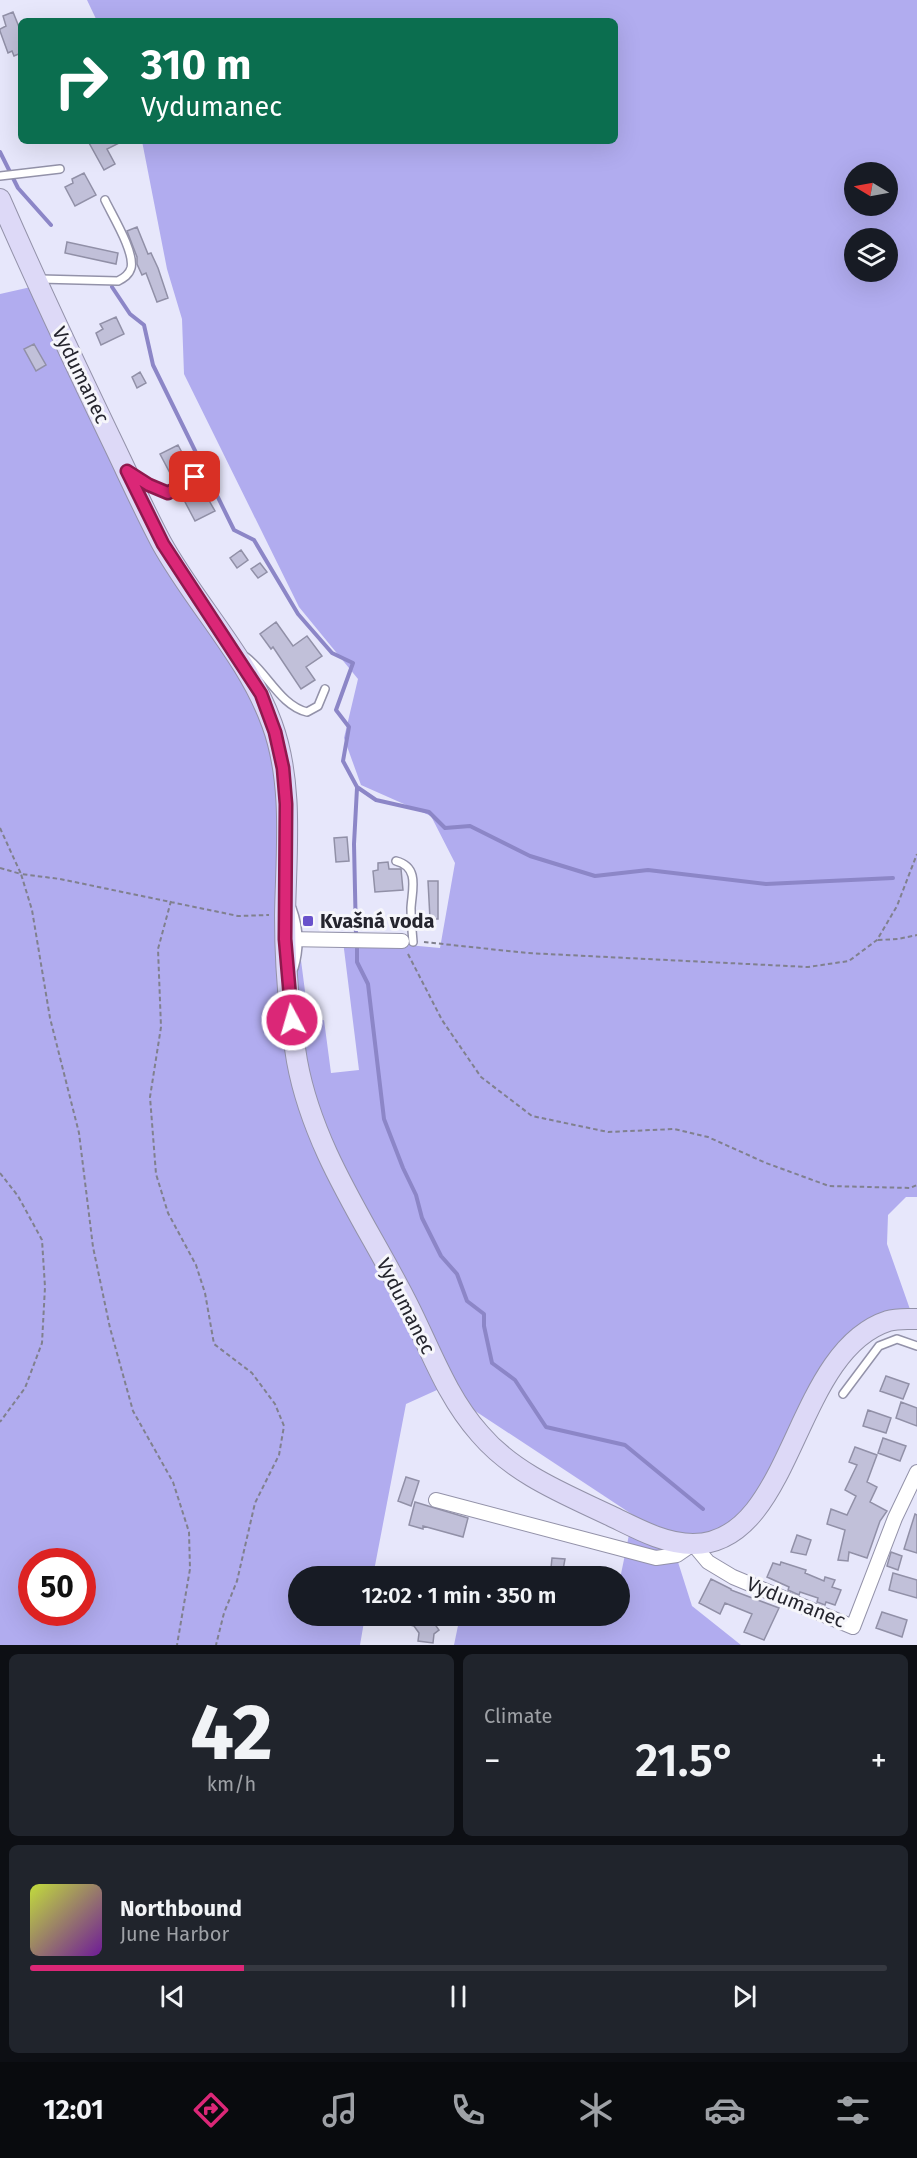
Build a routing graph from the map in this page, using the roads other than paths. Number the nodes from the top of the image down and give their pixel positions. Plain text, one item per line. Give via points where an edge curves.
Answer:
1 (60, 169) dead end
2 (1, 176) edge
3 (0, 199) edge
4 (105, 200) dead end
5 (6, 229) edge
6 (35, 278) junction
7 (127, 471) junction
8 (195, 477) dead end
9 (227, 643) junction
10 (325, 689) dead end
11 (396, 861) dead end
12 (286, 890) junction
13 (291, 939) junction
14 (407, 941) joint
15 (917, 1318) edge
16 (917, 1346) edge
17 (843, 1394) dead end
18 (917, 1472) edge
19 (436, 1500) dead end
20 (693, 1544) junction

1 - 2 lane
3 - 5 main road, Vydumanec
4 - 6 lane via 130,255 131,267 126,277 118,281
5 - 6 main road, Vydumanec
6 - 7 main road, Vydumanec
7 - 8 lane via 168,493
7 - 9 main road, Vydumanec via 163,544
9 - 10 lane, Vydumanec via 299,710 308,712 318,706
9 - 12 main road, Vydumanec via 261,694 275,732 286,804
11 - 14 lane via 413,874
12 - 13 main road, Vydumanec via 285,915
12 - 13 lane via 297,923
13 - 14 street
13 - 20 main road, Vydumanec via 288,984 307,1106 321,1142 462,1412 484,1439 542,1483 647,1533
15 - 20 main road, Vydumanec via 891,1320 864,1333 840,1356 764,1498 748,1520 716,1540
16 - 17 lane via 897,1339 879,1346
18 - 20 street, Vydumanec via 852,1627 733,1577 708,1562
19 - 20 street, Vydumanec via 657,1558 677,1556

